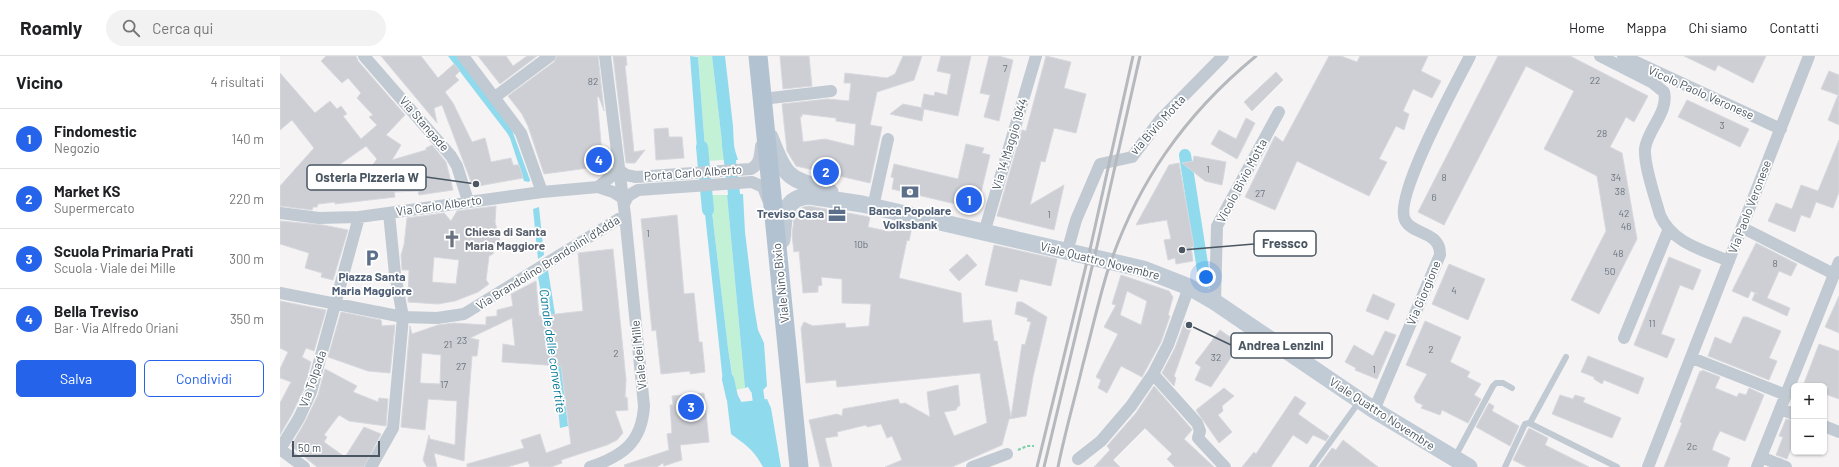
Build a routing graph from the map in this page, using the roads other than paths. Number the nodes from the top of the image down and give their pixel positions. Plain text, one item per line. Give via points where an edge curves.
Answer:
1 (364, 56) edge
2 (463, 56) edge
3 (550, 56) edge
4 (605, 56) edge
5 (758, 56) edge
6 (1036, 56) edge
7 (1223, 56) edge
8 (1470, 56) edge
9 (1600, 56) edge
10 (1623, 56) edge
11 (1809, 56) edge
12 (831, 91) dead end
13 (495, 97) junction
14 (763, 110) junction
15 (1279, 112) dead end
16 (1781, 129) junction
17 (888, 139) dead end
18 (619, 170) junction
19 (598, 187) junction
20 (542, 192) junction
21 (468, 201) junction
22 (867, 205) junction
23 (624, 206) junction
24 (280, 213) edge
25 (388, 213) junction
26 (359, 217) junction
27 (1743, 228) junction
28 (1668, 231) junction
29 (984, 233) junction
30 (777, 236) junction
31 (1067, 252) junction
32 (1729, 261) junction
33 (1839, 262) edge
34 (780, 273) junction
35 (1837, 275) edge
36 (1189, 287) junction
37 (280, 293) edge
38 (1215, 302) junction
39 (336, 303) junction
40 (403, 316) junction
41 (1624, 338) dead end
42 (1566, 357) dead end
43 (1692, 358) junction
44 (1153, 374) junction
45 (1512, 388) dead end
46 (1786, 395) junction
47 (1360, 401) junction
48 (1780, 409) junction
49 (1374, 410) junction
50 (1791, 413) edge
51 (1530, 423) junction
52 (1827, 427) edge
53 (1839, 432) edge
54 (280, 449) edge
55 (1007, 454) road end
56 (1454, 459) junction
57 (1078, 460) dead end
58 (1759, 462) edge
59 (304, 467) edge
60 (371, 467) edge
61 (590, 467) edge
62 (799, 467) edge
63 (972, 467) edge
64 (1225, 467) edge
65 (1312, 467) edge
66 (1469, 467) edge
67 (1505, 467) edge
68 (1616, 467) edge
69 (1648, 467) edge
70 (1786, 467) edge

1 - 21 street, Via Stangade via 451,156 457,166
2 - 13 street
3 - 13 street
4 - 18 street, Via Brandolino Brandolini d'Adda
5 - 14 main road, Viale Nino Bixio
6 - 29 street, Via 14 Maggio 1944
7 - 31 street, via Bivio Motta via 1161,119 1132,157 1100,164 1076,220
8 - 49 street, Via Giorgione via 1430,134 1406,196 1405,220 1434,239 1440,249 1440,255
9 - 28 street via 1653,83 1664,92 1664,104 1647,140 1645,156 1660,215
10 - 16 street, Vicolo Paolo Veronese
11 - 16 street, Via Paolo Veronese
12 - 14 street
13 - 20 street via 521,133
14 - 18 street, Porta Carlo Alberto via 760,160 751,169 636,177
14 - 22 main road, Viale Quattro Novembre via 780,164 785,172 802,183
14 - 30 main road, Viale Nino Bixio
15 - 38 street, Vicolo Bivio Motta via 1217,226
16 - 27 street, Via Paolo Veronese
17 - 22 street
18 - 19 street
18 - 23 street, Via Brandolino Brandolini d'Adda
19 - 20 street, Via Carlo Alberto
19 - 23 street, Via Carlo Alberto via 612,192
20 - 21 street, Via Carlo Alberto
21 - 25 street, Via Carlo Alberto
22 - 29 main road, Viale Quattro Novembre
22 - 34 main road, Viale Quattro Novembre via 809,196 800,197 791,204 784,215
23 - 30 street, Porta Carlo Alberto via 628,196 638,190 752,182 763,186
23 - 40 street, Via Brandolino Brandolini d'Adda via 464,314 437,318
23 - 61 street, Viale dei Mille via 644,415 642,425 626,450 609,461
24 - 26 street, Via Carlo Alberto via 319,218
25 - 26 street, Via Carlo Alberto
25 - 40 street
26 - 39 street
27 - 32 street, Via Paolo Veronese
27 - 35 street
28 - 32 street via 1688,244
28 - 41 street
29 - 31 main road, Viale Quattro Novembre
30 - 34 main road, Viale Nino Bixio
31 - 36 main road, Viale Quattro Novembre via 1143,269
32 - 43 street, Via Paolo Veronese
33 - 35 street
34 - 62 main road, Viale Nino Bixio
35 - 46 street
36 - 38 main road, Viale Quattro Novembre
36 - 44 street via 1168,345
37 - 39 street
38 - 47 main road, Viale Quattro Novembre
39 - 40 street
39 - 54 street, Via Tolpada via 311,392
40 - 60 street via 393,428
42 - 51 lane
43 - 46 street
43 - 69 street, Via Paolo Veronese
44 - 57 street via 1131,406 1101,441
44 - 64 street via 1197,423 1200,431 1198,438
45 - 56 lane via 1501,383 1493,386
46 - 48 street
47 - 49 main road, Viale Quattro Novembre
47 - 65 lane
48 - 50 street
48 - 58 street
49 - 56 main road, Viale Quattro Novembre
51 - 67 lane via 1525,424
51 - 68 lane
52 - 53 street
54 - 59 street
55 - 63 street
56 - 66 main road, Viale Quattro Novembre
58 - 70 street

